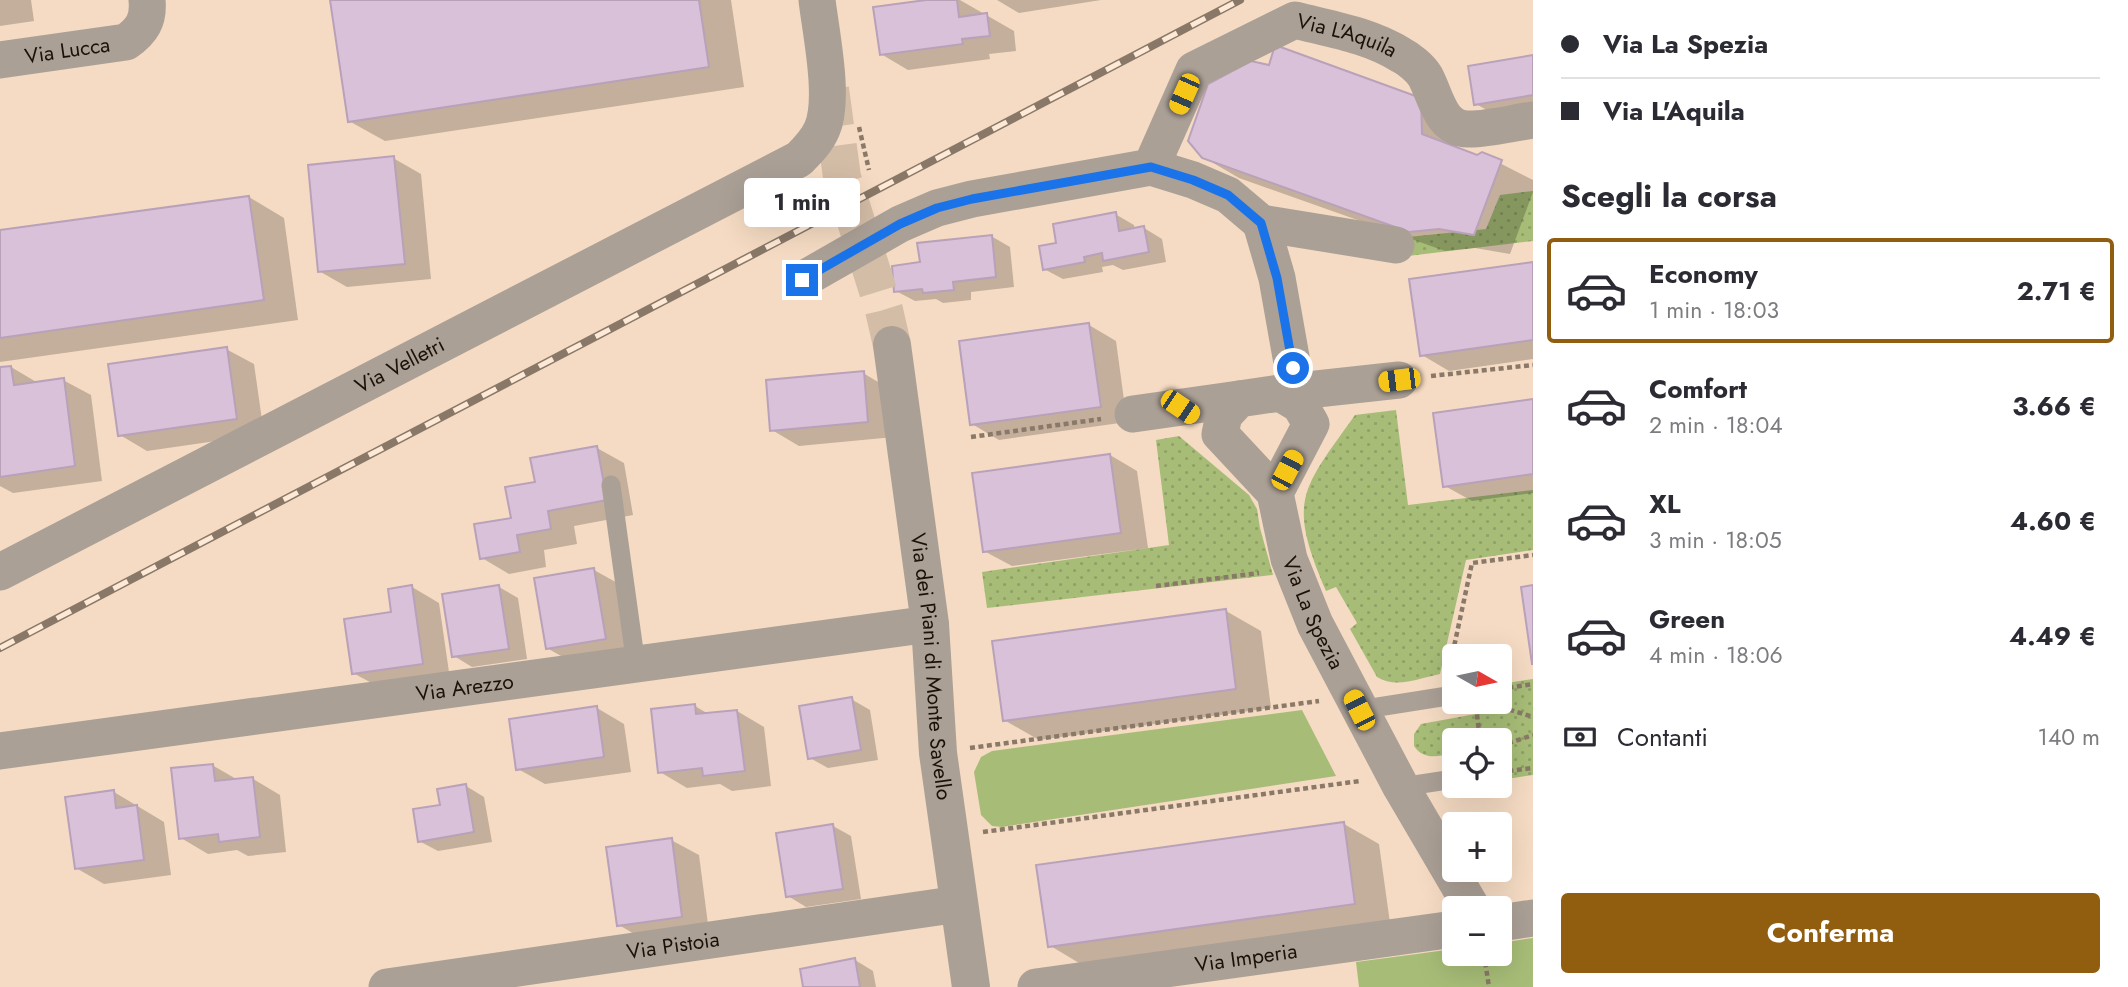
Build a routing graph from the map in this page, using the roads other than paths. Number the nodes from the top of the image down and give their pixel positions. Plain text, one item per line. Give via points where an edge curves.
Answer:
1 (148, 0) edge
2 (817, 0) edge
3 (0, 60) edge
4 (1533, 120) edge
5 (1151, 167) junction
6 (1261, 223) junction
7 (1396, 245) dead end
8 (802, 280) dead end
9 (892, 345) tunnel mouth
10 (1399, 380) road end
11 (1339, 387) junction
12 (1288, 392) junction
13 (1239, 399) junction
14 (1180, 407) junction
15 (1133, 414) road end
16 (1311, 424) junction
17 (1220, 434) junction
18 (611, 485) dead end
19 (1275, 493) junction
20 (0, 572) edge
21 (930, 624) junction
22 (636, 665) junction
23 (1442, 697) edge
24 (1355, 703) junction
25 (0, 751) edge
26 (1442, 780) edge
27 (1398, 782) junction
28 (1465, 896) edge
29 (958, 904) junction
30 (1533, 918) edge
31 (1512, 921) edge
32 (1442, 931) edge
33 (387, 987) edge
34 (971, 987) edge
35 (1036, 987) edge

1 - 3 street, Via Lucca via 146,22 140,33 126,42
2 - 20 street, Via Velletri via 827,116 812,147 799,159
4 - 5 street, Via L'Aquila via 1468,130 1455,127 1437,105 1424,74 1403,55 1374,41 1294,20 1194,70
5 - 6 street via 1228,195
5 - 8 street via 937,208
6 - 7 street
6 - 12 street via 1277,278
9 - 21 street, Via dei Piani di Monte Savello
10 - 11 street
11 - 12 street
11 - 16 street
12 - 13 street
12 - 16 street
13 - 14 street
13 - 17 street via 1224,415
14 - 15 street
14 - 17 street, Via La Spezia
16 - 19 street
17 - 19 street, Via La Spezia
18 - 22 lane
19 - 24 street, Via La Spezia via 1305,602
21 - 22 street, Via Arezzo
21 - 29 street, Via dei Piani di Monte Savello via 938,753
22 - 25 street, Via Arezzo
23 - 24 lane
24 - 27 street, Via La Spezia
26 - 27 lane
27 - 28 street, Via La Spezia
29 - 33 street, Via Pistoia
29 - 34 street, Via dei Piani di Monte Savello
30 - 31 street
32 - 35 street, Via Imperia

